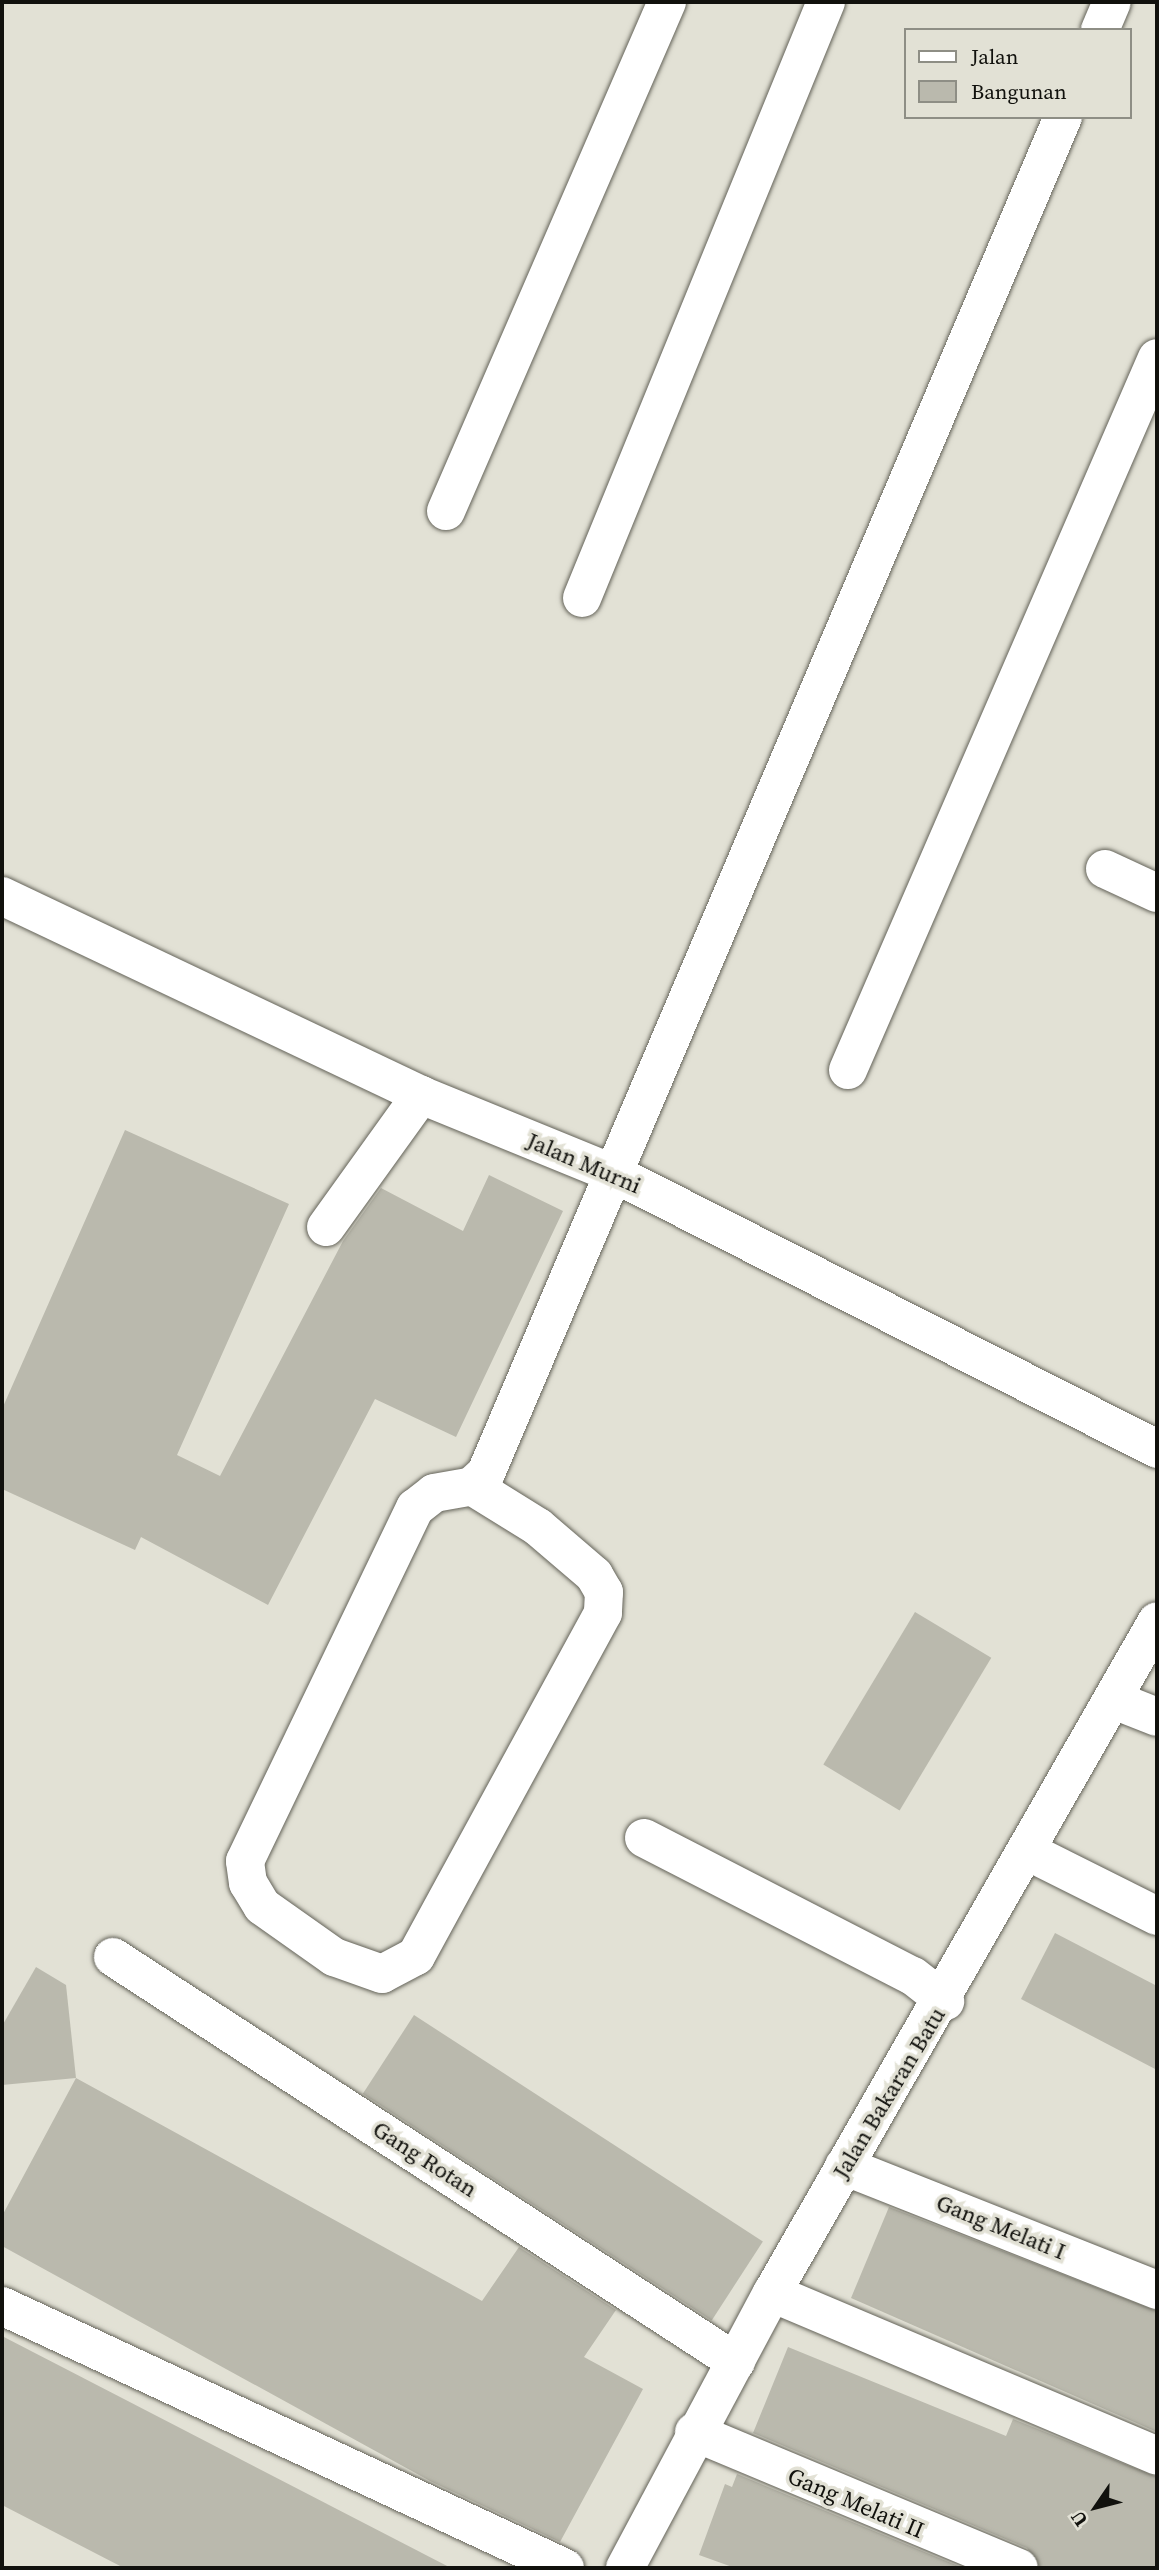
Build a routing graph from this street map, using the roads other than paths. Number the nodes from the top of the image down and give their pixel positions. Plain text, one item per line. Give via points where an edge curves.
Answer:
1 (667, 2) edge
2 (826, 2) edge
3 (1112, 2) edge
4 (1101, 28) edge
5 (1062, 119) edge
6 (1157, 358) edge
7 (446, 511) dead end
8 (582, 598) dead end
9 (1105, 869) dead end
10 (1157, 892) edge
11 (2, 896) edge
12 (848, 1070) dead end
13 (421, 1096) junction
14 (615, 1174) junction
15 (326, 1227) dead end
16 (1157, 1449) edge
17 (472, 1486) junction
18 (1155, 1630) edge
19 (1114, 1700) junction
20 (1157, 1717) edge
21 (645, 1838) dead end
22 (1029, 1852) junction
23 (1157, 1916) edge
24 (113, 1957) dead end
25 (945, 2001) junction
26 (844, 2166) junction
27 (1157, 2290) edge
28 (772, 2292) junction
29 (2, 2306) edge
30 (736, 2362) junction
31 (694, 2432) junction
32 (1157, 2456) edge
33 (565, 2568) edge
34 (625, 2568) edge
35 (1019, 2568) edge

1 - 7 main road
2 - 8 main road
3 - 4 main road
5 - 14 main road
6 - 12 main road
9 - 10 main road
11 - 13 main road, Jalan Murni
13 - 14 main road, Jalan Murni
13 - 15 main road
14 - 16 main road, Jalan Murni
14 - 17 main road via 486,1473
17 - 17 main road via 434,1493 415,1508 245,1861 248,1884 262,1906 334,1957 382,1974 416,1956 603,1613 604,1592 594,1575 538,1527
18 - 19 main road, Jalan Bakaran Batu
19 - 20 main road
19 - 22 main road, Jalan Bakaran Batu
21 - 25 main road via 913,1976
22 - 23 main road
22 - 25 main road, Jalan Bakaran Batu
24 - 30 main road, Gang Rotan
25 - 26 main road, Jalan Bakaran Batu
26 - 27 main road, Gang Melati I
26 - 28 main road, Jalan Bakaran Batu
28 - 30 main road, Jalan Bakaran Batu
28 - 32 main road
29 - 33 main road
30 - 31 main road, Jalan Bakaran Batu
31 - 34 main road, Jalan Bakaran Batu
31 - 35 main road, Gang Melati II

